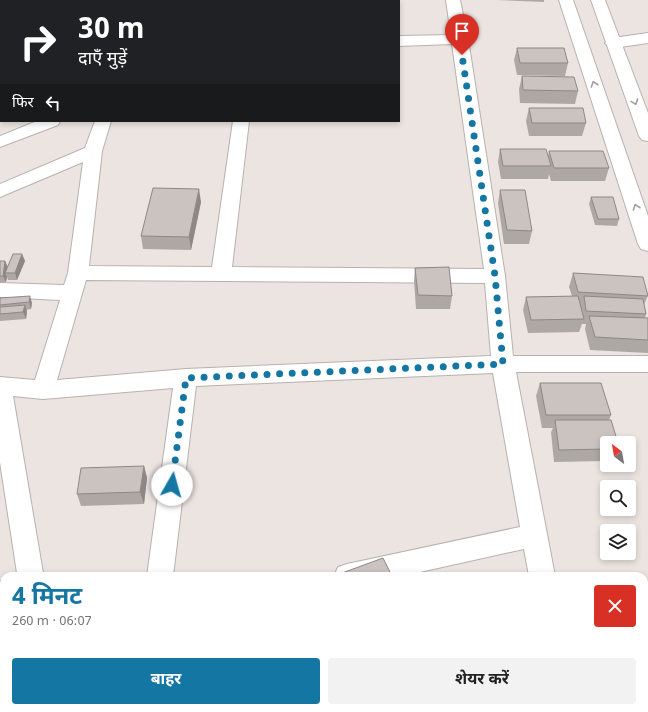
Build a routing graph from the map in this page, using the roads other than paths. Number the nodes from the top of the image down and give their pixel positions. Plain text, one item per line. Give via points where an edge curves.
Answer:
1 (453, 0) edge
2 (566, 0) edge
3 (598, 0) edge
4 (648, 38) edge
5 (460, 39) junction
6 (400, 41) edge
7 (613, 43) junction
8 (50, 122) edge
9 (103, 122) edge
10 (241, 122) edge
11 (648, 136) edge
12 (0, 142) edge
13 (93, 151) junction
14 (0, 191) edge
15 (648, 244) edge
16 (78, 273) junction
17 (221, 274) junction
18 (495, 276) junction
19 (0, 290) edge
20 (72, 293) junction
21 (503, 364) junction
22 (648, 364) edge
23 (186, 378) junction
24 (0, 386) edge
25 (43, 390) junction
26 (535, 535) junction
27 (30, 572) edge
28 (161, 572) edge
29 (365, 572) edge
30 (541, 572) edge

1 - 5 street
15 -> 2 street
3 - 7 street
4 - 7 street
5 - 6 street
5 - 18 street
7 -> 11 street
8 - 12 street
9 - 13 street
10 - 17 street
13 - 14 street
13 - 16 street
16 - 17 street
16 - 20 street
17 - 18 street
18 - 21 street
19 - 20 street
20 - 25 street
21 - 22 street
21 - 23 street
21 - 26 street
23 - 25 street
23 - 28 street
24 - 25 street
24 - 27 street
26 - 29 street
26 - 30 street

